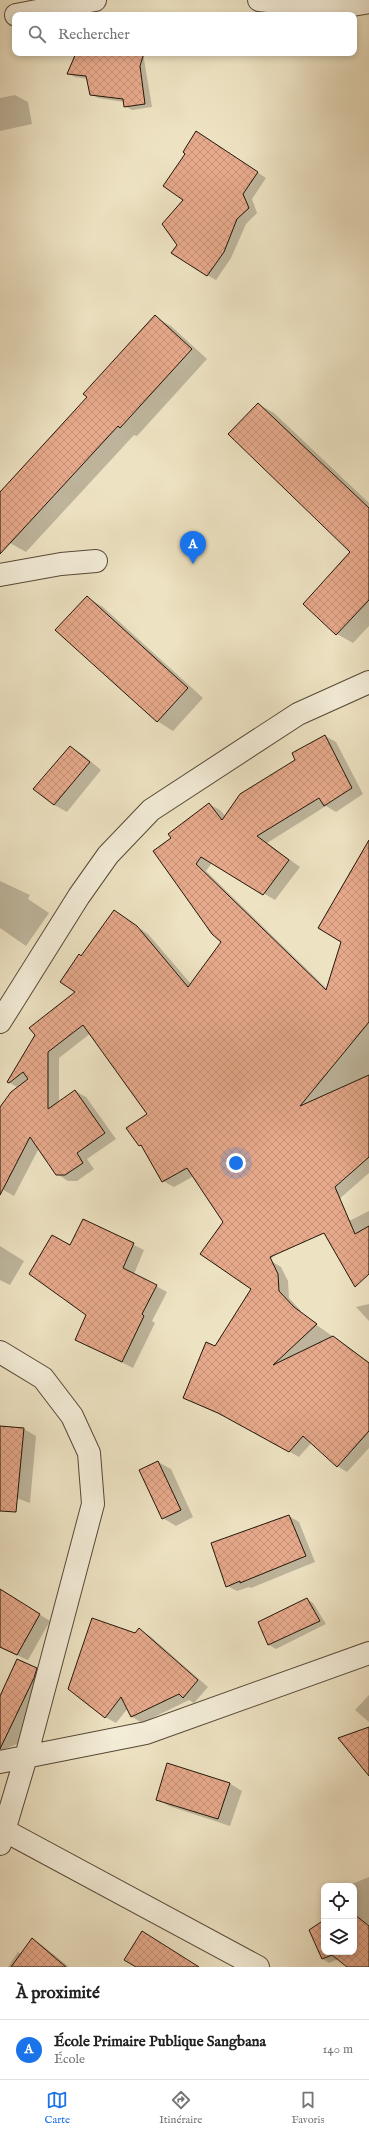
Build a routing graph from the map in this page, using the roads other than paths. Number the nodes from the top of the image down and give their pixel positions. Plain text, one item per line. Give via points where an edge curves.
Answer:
1 (95, 0) edge
2 (259, 0) edge
3 (369, 2) edge
4 (32, 12) edge
5 (12, 16) edge
6 (0, 18) edge
7 (96, 561) dead end
8 (0, 574) edge
9 (369, 682) edge
10 (0, 1022) edge
11 (0, 1352) edge
12 (369, 1653) edge
13 (26, 1757) junction
14 (0, 1762) edge
15 (2, 1834) edge
16 (258, 1967) edge

1 - 4 street
2 - 3 street via 336,8
5 - 6 street
7 - 8 street
9 - 10 street via 298,714 151,810 108,854
11 - 13 street via 43,1378 72,1416 89,1453 93,1504
12 - 13 street via 146,1733
13 - 14 street
13 - 15 street
15 - 16 street

